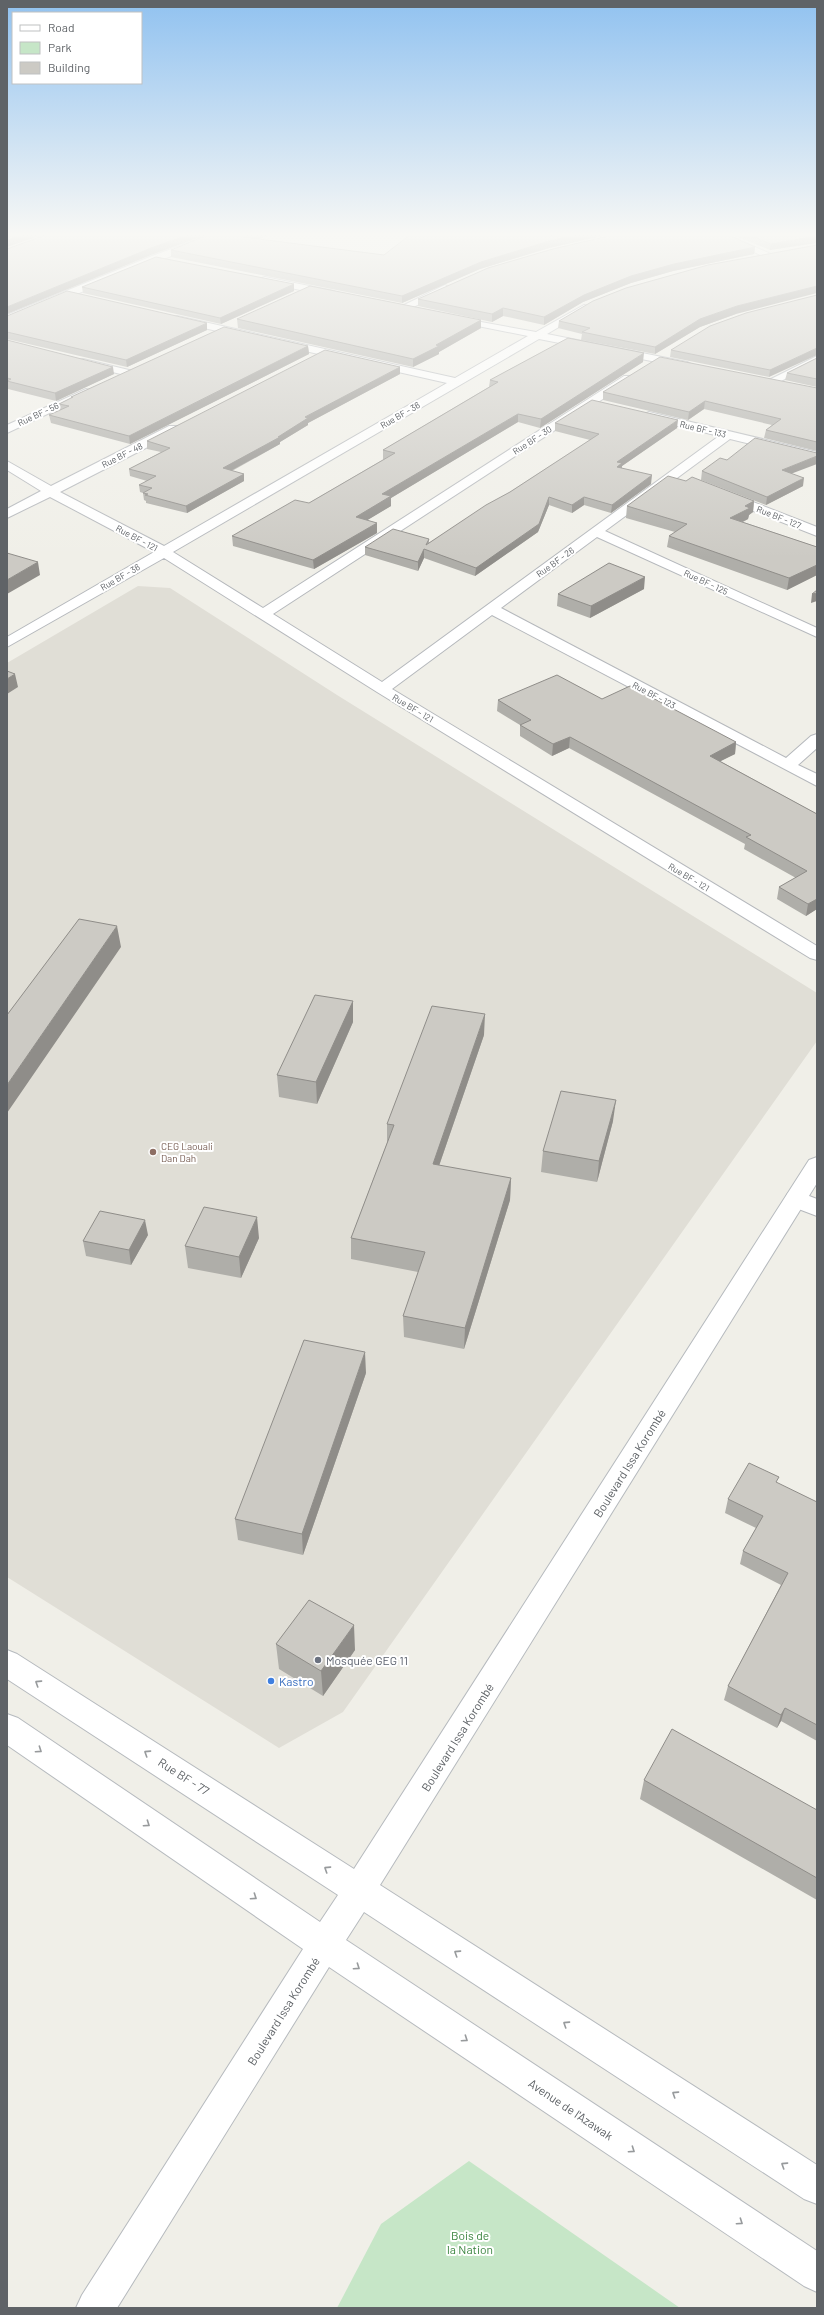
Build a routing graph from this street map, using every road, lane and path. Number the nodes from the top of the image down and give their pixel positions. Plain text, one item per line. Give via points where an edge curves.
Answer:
1 (280, 342) edge
2 (526, 342) edge
3 (573, 342) edge
4 (671, 351) edge
5 (323, 352) junction
6 (309, 359) edge
7 (658, 359) junction
8 (817, 359) edge
9 (76, 360) edge
10 (696, 367) edge
11 (115, 379) edge
12 (457, 382) junction
13 (786, 386) edge
14 (93, 389) edge
15 (590, 402) junction
16 (605, 406) edge
17 (636, 413) edge
18 (183, 423) edge
19 (7, 429) edge
20 (728, 434) junction
21 (817, 456) edge
22 (7, 465) edge
23 (673, 475) junction
24 (688, 480) edge
25 (51, 492) junction
26 (716, 492) edge
27 (7, 514) edge
28 (596, 532) junction
29 (817, 532) edge
30 (164, 552) junction
31 (491, 609) junction
32 (263, 614) junction
33 (817, 633) edge
34 (7, 643) edge
35 (382, 689) junction
36 (817, 740) edge
37 (788, 765) junction
38 (817, 781) edge
39 (817, 954) edge
40 (817, 1165) edge
41 (806, 1204) edge
42 (7, 1663) edge
43 (7, 1728) edge
44 (360, 1890) junction
45 (325, 1945) junction
46 (817, 2186) edge
47 (817, 2273) edge
48 (96, 2308) edge

1 - 5 street
2 - 12 street, Rue BF - 36
3 - 7 street
4 - 7 street, Rue BF - 30
5 - 6 street
5 - 12 street
7 - 10 street
7 - 15 street, Rue BF - 30
8 - 13 street via 767,382
9 - 11 street via 132,371
12 - 30 street, Rue BF - 36
14 - 19 street, Rue BF - 56
15 - 16 street
15 - 32 street, Rue BF - 30
17 - 20 street, Rue BF - 133
18 - 25 street, Rue BF - 48
20 - 21 street, Rue BF - 133
20 - 23 street, Rue BF - 26
22 - 25 street, Rue BF - 121
23 - 24 street
23 - 28 street, Rue BF - 26
25 - 27 street, Rue BF - 48
25 - 30 street, Rue BF - 121
26 - 29 street, Rue BF - 127
28 - 31 street, Rue BF - 26
28 - 33 street, Rue BF - 125
30 - 32 street, Rue BF - 121
30 - 34 street, Rue BF - 36
31 - 35 street, Rue BF - 26
31 - 37 street, Rue BF - 123
32 - 35 street, Rue BF - 121
35 - 39 street, Rue BF - 121
36 - 37 street
37 - 38 street, Rue BF - 123
40 - 41 street, Boulevard Issa Korombé
41 - 44 street, Boulevard Issa Korombé
44 -> 42 street, Rue BF - 77
43 -> 45 street
44 - 45 street, Boulevard Issa Korombé
46 -> 44 street
45 -> 47 street, Avenue de l'Azawak
45 - 48 street, Boulevard Issa Korombé

